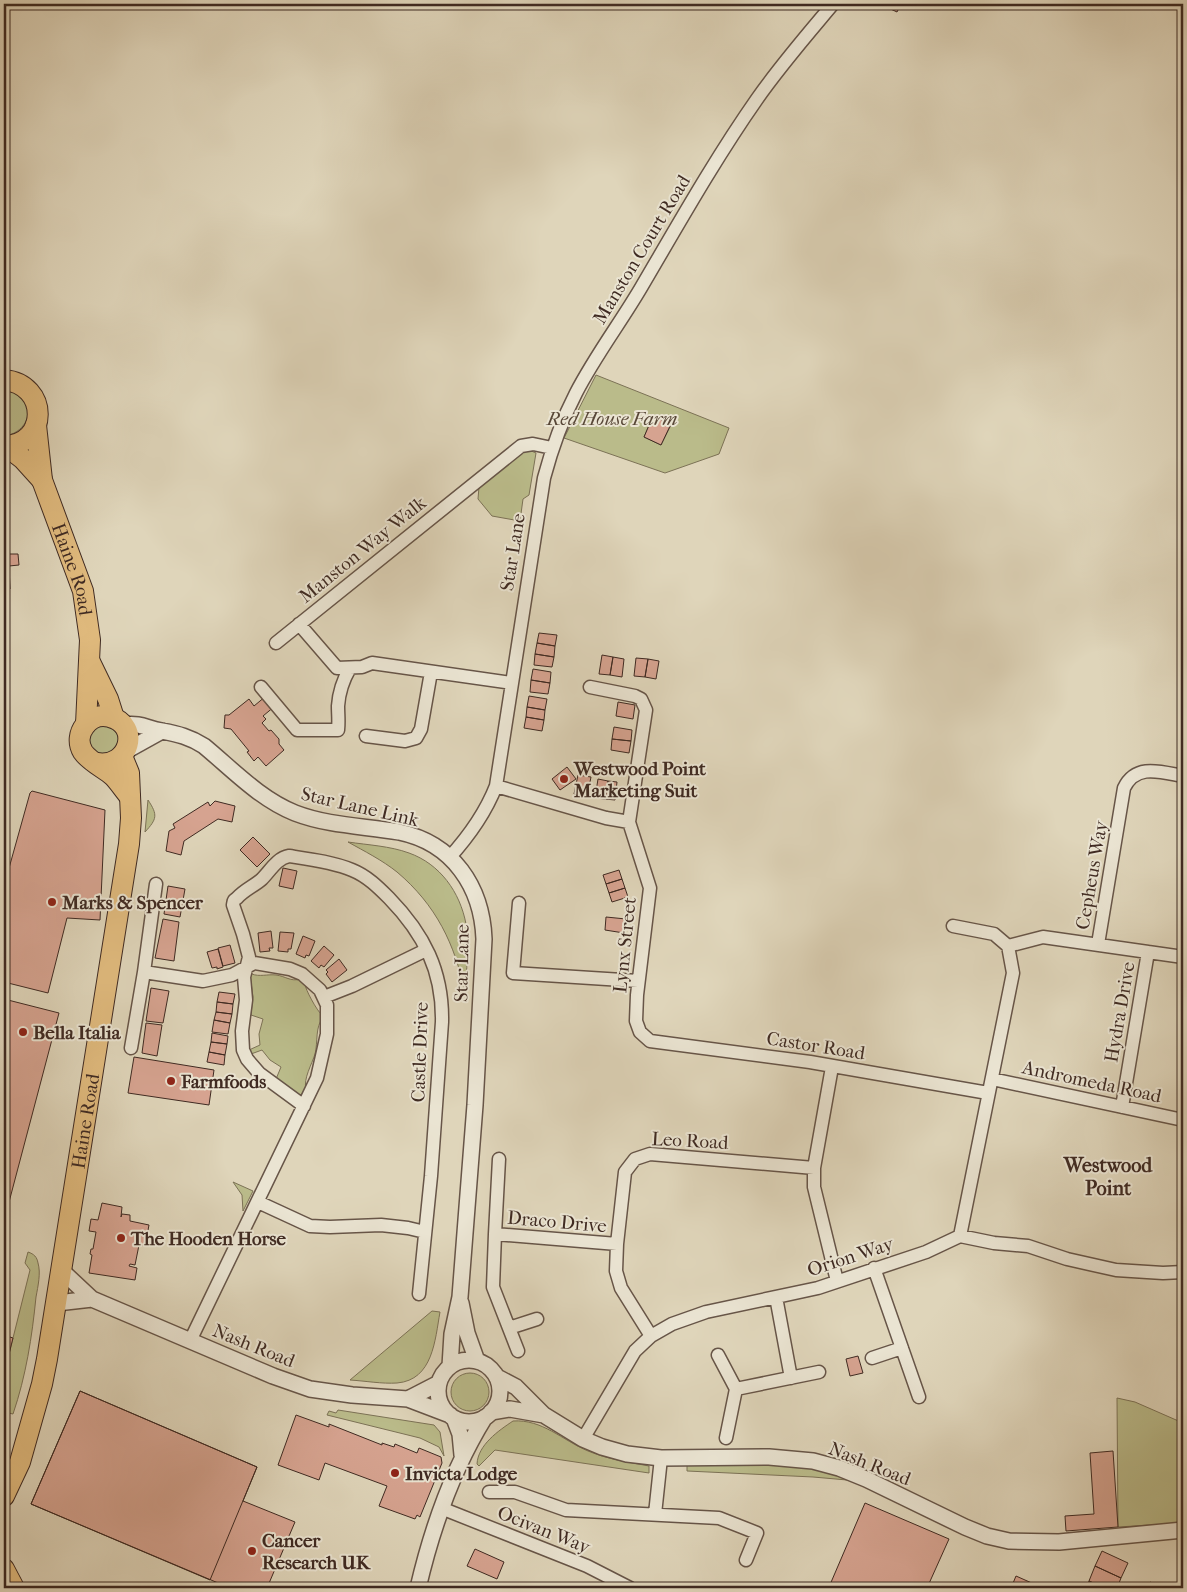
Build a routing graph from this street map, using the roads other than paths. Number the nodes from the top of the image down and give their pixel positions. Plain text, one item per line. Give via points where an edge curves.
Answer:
1 (833, 4) edge
2 (7, 377) edge
3 (36, 425) junction
4 (5, 446) edge
5 (552, 448) junction
6 (42, 480) junction
7 (299, 624) junction
8 (276, 642) dead end
9 (89, 661) junction
10 (350, 668) junction
11 (431, 672) junction
12 (512, 683) junction
13 (262, 687) dead end
14 (590, 687) dead end
15 (118, 721) junction
16 (86, 724) junction
17 (162, 731) junction
18 (366, 736) dead end
19 (124, 753) junction
20 (97, 763) junction
21 (1183, 776) edge
22 (496, 786) junction
23 (130, 797) junction
24 (629, 822) junction
25 (449, 858) junction
26 (156, 884) dead end
27 (519, 904) dead end
28 (953, 926) dead end
29 (1098, 944) junction
30 (1008, 946) junction
31 (426, 950) junction
32 (1148, 952) junction
33 (1183, 957) edge
34 (246, 967) junction
35 (144, 972) junction
36 (638, 982) junction
37 (324, 997) junction
38 (640, 1032) joint
39 (131, 1048) dead end
40 (832, 1067) junction
41 (992, 1079) junction
42 (988, 1093) junction
43 (304, 1106) junction
44 (1122, 1107) junction
45 (1183, 1120) edge
46 (499, 1159) dead end
47 (814, 1168) junction
48 (258, 1202) junction
49 (425, 1232) junction
50 (494, 1234) junction
51 (960, 1236) junction
52 (617, 1244) junction
53 (874, 1268) junction
54 (61, 1270) junction
55 (1183, 1272) edge
56 (837, 1281) junction
57 (419, 1294) dead end
58 (460, 1297) junction
59 (776, 1297) junction
60 (92, 1299) junction
61 (57, 1303) junction
62 (537, 1318) dead end
63 (509, 1328) junction
64 (650, 1336) junction
65 (190, 1341) junction
66 (902, 1348) junction
67 (518, 1351) dead end
68 (718, 1355) dead end
69 (872, 1358) dead end
70 (477, 1361) junction
71 (450, 1366) junction
72 (819, 1372) dead end
73 (497, 1377) junction
74 (791, 1378) junction
75 (439, 1383) junction
76 (736, 1389) junction
77 (919, 1398) dead end
78 (408, 1399) junction
79 (488, 1415) junction
80 (544, 1415) junction
81 (452, 1416) junction
82 (726, 1438) dead end
83 (583, 1439) junction
84 (25, 1442) junction
85 (462, 1455) junction
86 (661, 1458) junction
87 (4, 1467) edge
88 (489, 1492) dead end
89 (4, 1496) edge
90 (441, 1508) junction
91 (655, 1514) junction
92 (1183, 1530) edge
93 (746, 1560) dead end
94 (4, 1570) edge
95 (14, 1588) edge
96 (418, 1588) edge
97 (630, 1588) edge

1 - 5 street, Manston Court Road via 757,98 712,168 577,391
2 - 3 main road, Haine Road via 28,389 35,398 38,408
3 - 4 main road, Haine Road via 25,439
3 - 6 main road, Haine Road
4 - 6 main road, Haine Road via 23,459
5 - 7 street, Manston Way Walk via 533,444 521,446
5 - 12 street, Star Lane via 544,478
6 - 9 main road, Haine Road via 82,591 90,640
7 - 8 street, Manston Way Walk
7 - 10 street via 337,668
9 - 15 main road, Haine Road
9 - 16 main road, Haine Road
10 - 11 street via 372,663
10 - 13 street via 341,684 338,730 298,730
11 - 12 street
11 - 18 street via 421,729 416,738 405,741
12 - 22 street, Star Lane
14 - 24 street via 635,696 641,699 646,710
15 - 16 main road via 99,716
15 - 17 street, Star Lane Link
15 - 19 main road, Haine Road via 128,737
16 - 20 main road, Haine Road via 80,745 87,758
17 - 19 street
17 - 25 street, Star Lane Link via 184,736 204,746 258,792 293,812 321,821 413,836
19 - 20 main road via 111,763
19 - 23 main road, Haine Road
20 - 23 main road, Haine Road
21 - 29 street, Cepheus Way via 1150,770 1134,775 1126,783
22 - 24 street
22 - 25 street, Star Lane via 479,820
23 - 54 main road, Haine Road via 129,844
24 - 36 street, Lynx Street via 650,888
25 - 58 street, Star Lane via 473,888 482,913 484,939
26 - 35 street
27 - 36 street via 513,973
28 - 30 street via 994,934
29 - 30 street, Cepheus Way via 1043,937
29 - 32 street
30 - 41 street via 1013,973
31 - 34 street, Castle Drive via 407,918 368,879 352,870 285,856 234,901 248,957
31 - 37 street
31 - 49 street, Castle Drive via 438,980 442,1004
32 - 33 street
32 - 44 street, Hydra Drive
34 - 35 street via 232,975 204,982
34 - 37 street via 254,963 290,969 309,979
34 - 43 street via 243,1050 259,1073
35 - 39 street
36 - 38 street, Lynx Street via 636,1021
37 - 43 street via 328,1014 324,1053
38 - 40 street, Castor Road via 650,1041
40 - 42 street, Castor Road
40 - 47 street
41 - 42 street
41 - 44 street, Andromeda Road
42 - 51 street
43 - 48 street
44 - 45 street, Andromeda Road
46 - 50 street, Draco Drive
47 - 52 street, Leo Road via 650,1154 635,1159 625,1172
47 - 56 street via 814,1187
48 - 49 street via 310,1226 381,1225
48 - 65 street
49 - 57 street, Castle Drive
50 - 52 street, Draco Drive
50 - 63 street, Draco Drive via 493,1287
51 - 53 street, Orion Way via 926,1252
51 - 55 street via 1028,1246 1066,1260 1116,1270
52 - 64 street, Leo Road via 616,1271 620,1288
53 - 56 street, Orion Way
53 - 66 street
54 - 60 street, Nash Road
54 - 61 main road, Haine Road
56 - 59 street, Orion Way
58 - 70 street, Star Lane
58 - 71 street, Star Lane via 452,1334
59 - 64 street, Orion Way via 706,1312
59 - 74 street
60 - 61 street, Nash Road
60 - 65 street, Nash Road
61 - 84 main road, Haine Road via 42,1384
62 - 63 street
63 - 67 street, Draco Drive
64 - 83 street, Orion Way via 631,1357
65 - 78 street, Nash Road via 310,1389
66 - 69 street
66 - 77 street
68 - 76 street
70 - 71 street via 468,1360
70 - 73 street via 492,1369
71 - 75 street
72 - 74 street
73 - 79 street via 500,1395
73 - 80 street, Nash Road via 516,1387
74 - 76 street
75 - 78 street
75 - 81 street via 440,1401
76 - 82 street
78 - 81 street, Nash Road
79 - 80 street, Nash Road via 510,1409
79 - 81 street via 475,1421
79 - 85 street
80 - 83 street, Nash Road
81 - 85 street via 460,1434
83 - 86 street, Nash Road via 627,1454
84 - 87 main road, Haine Road
84 - 89 main road, Haine Road via 20,1462
85 - 90 street
86 - 91 street
86 - 92 street, Nash Road via 769,1457 813,1461 866,1479 987,1536 1009,1541 1059,1542
88 - 91 street via 515,1492 566,1510
90 - 96 street
90 - 97 street, Ocivan Way via 587,1566
91 - 93 street via 719,1518 757,1533
94 - 95 main road

